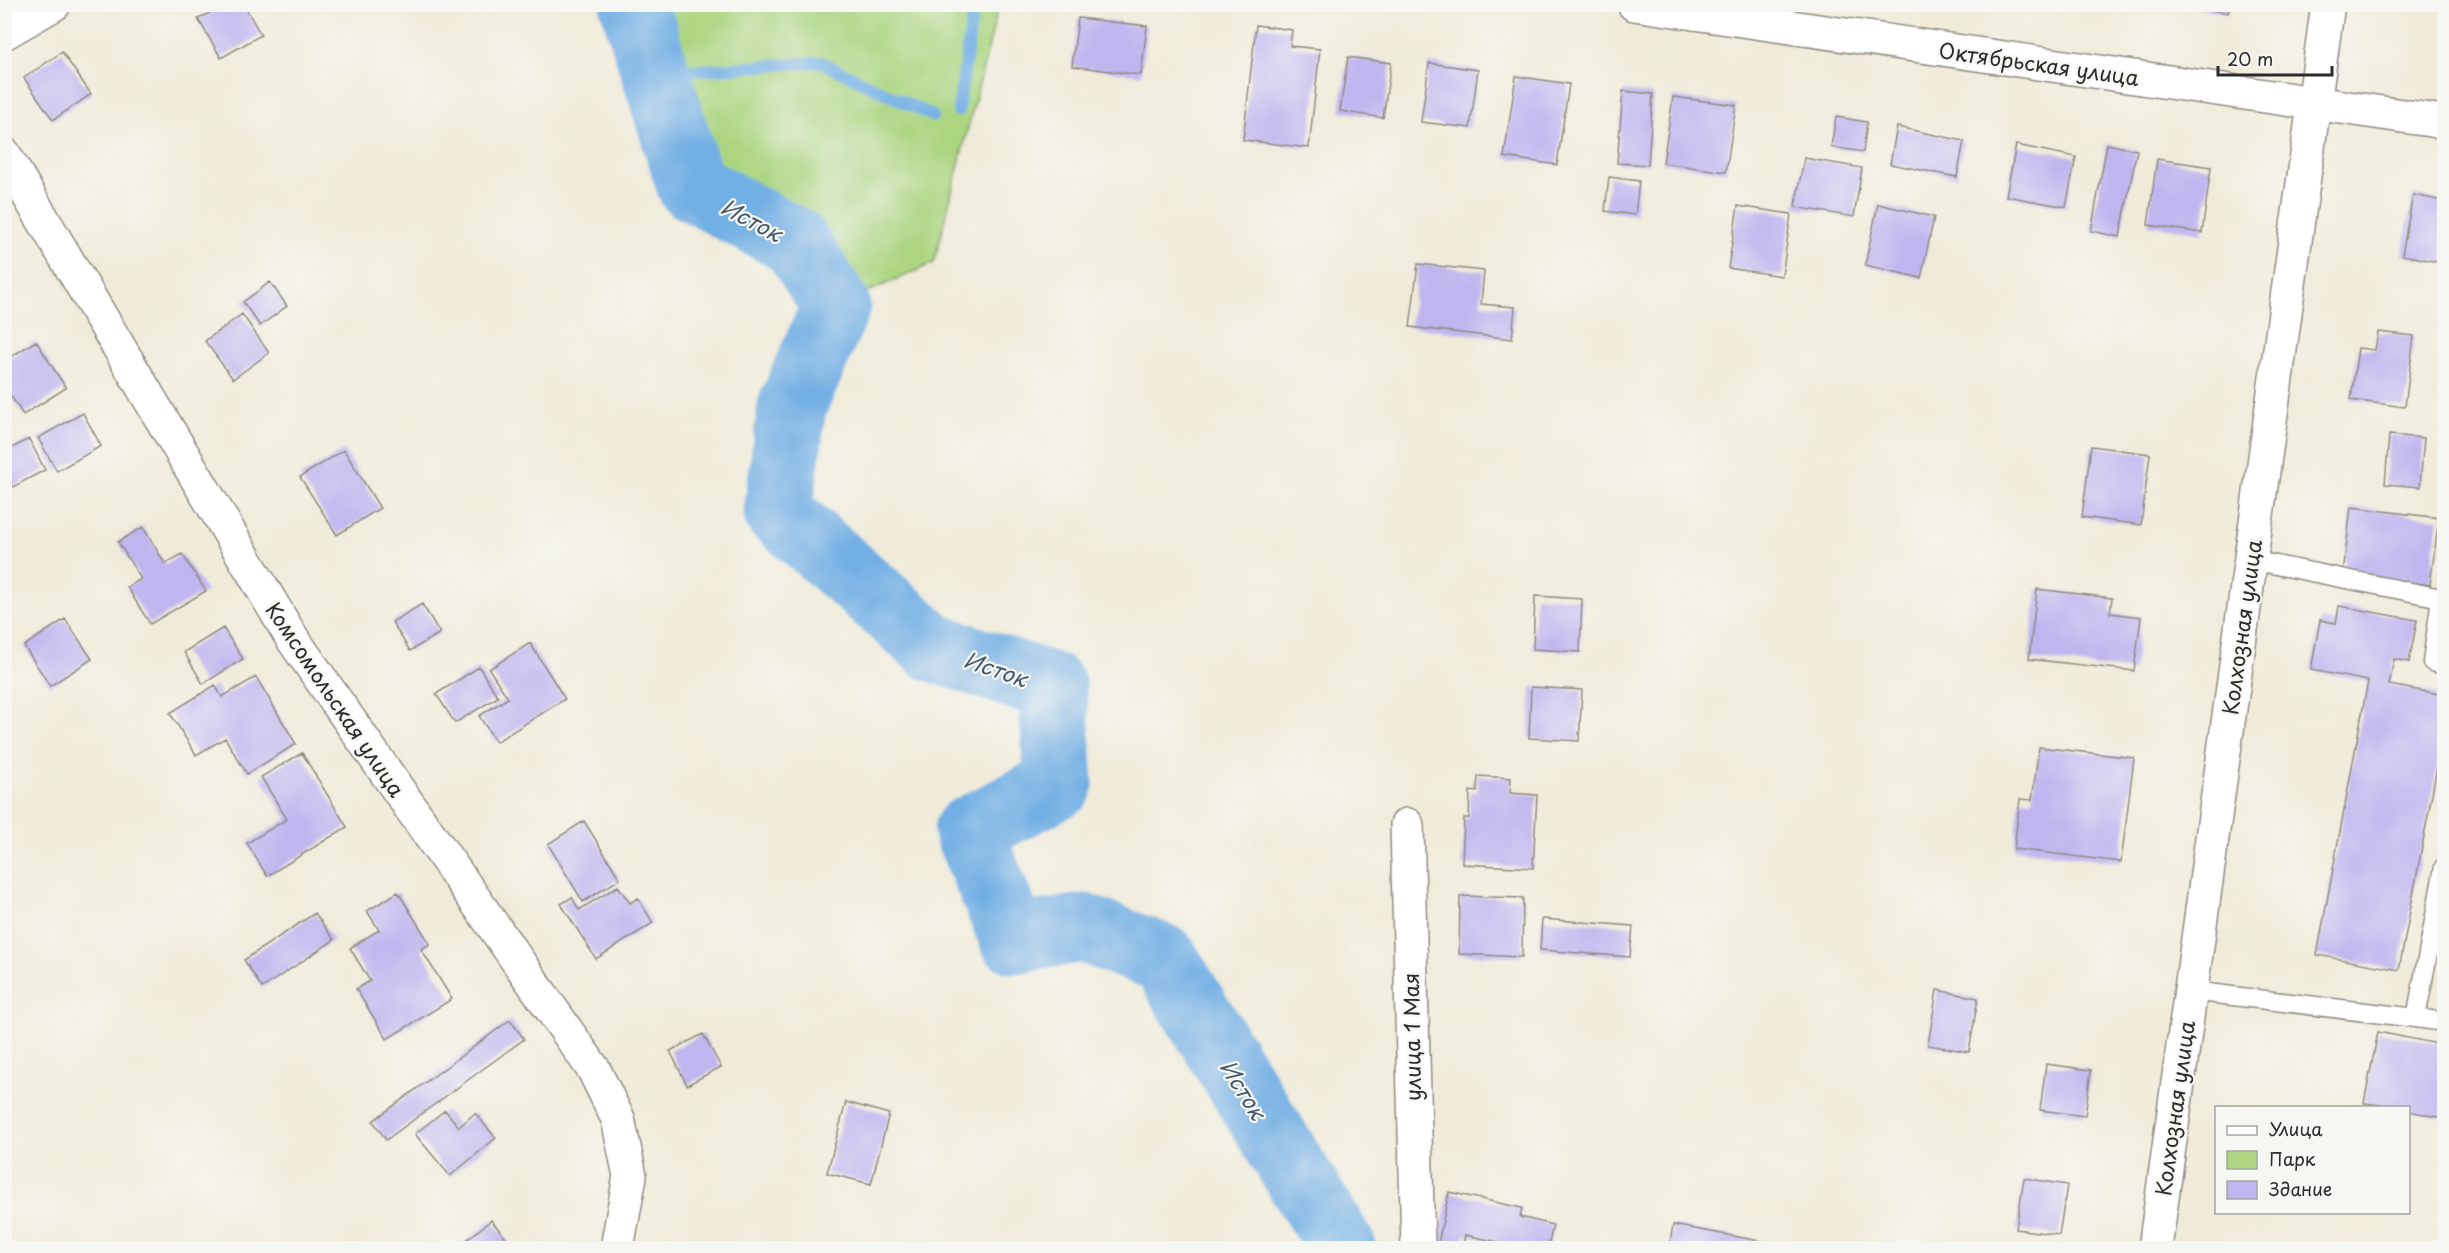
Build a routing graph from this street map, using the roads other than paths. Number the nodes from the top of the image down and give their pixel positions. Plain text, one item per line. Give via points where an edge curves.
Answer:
1 (54, 4) edge
2 (1634, 4) edge
3 (2328, 4) edge
4 (1690, 9) edge
5 (4, 33) edge
6 (2314, 102) junction
7 (2445, 122) edge
8 (4, 154) edge
9 (2251, 560) junction
10 (2445, 665) edge
11 (1407, 825) dead end
12 (2445, 867) edge
13 (2191, 991) junction
14 (2416, 1018) junction
15 (2445, 1022) edge
16 (617, 1248) edge
17 (1418, 1248) edge
18 (2155, 1248) edge

1 - 5 street
2 - 4 street, Октябрьская улица
3 - 6 street, Колхозная улица
4 - 6 street, Октябрьская улица
6 - 7 street, Октябрьская улица
6 - 9 street, Колхозная улица
8 - 16 street, Комсомольская улица via 292,638 594,1070 618,1119 630,1176
9 - 10 lane via 2441,598 2432,662
9 - 13 street, Колхозная улица
11 - 17 street, улица 1 Мая
12 - 14 lane
13 - 14 lane
13 - 18 street, Колхозная улица
14 - 15 lane

